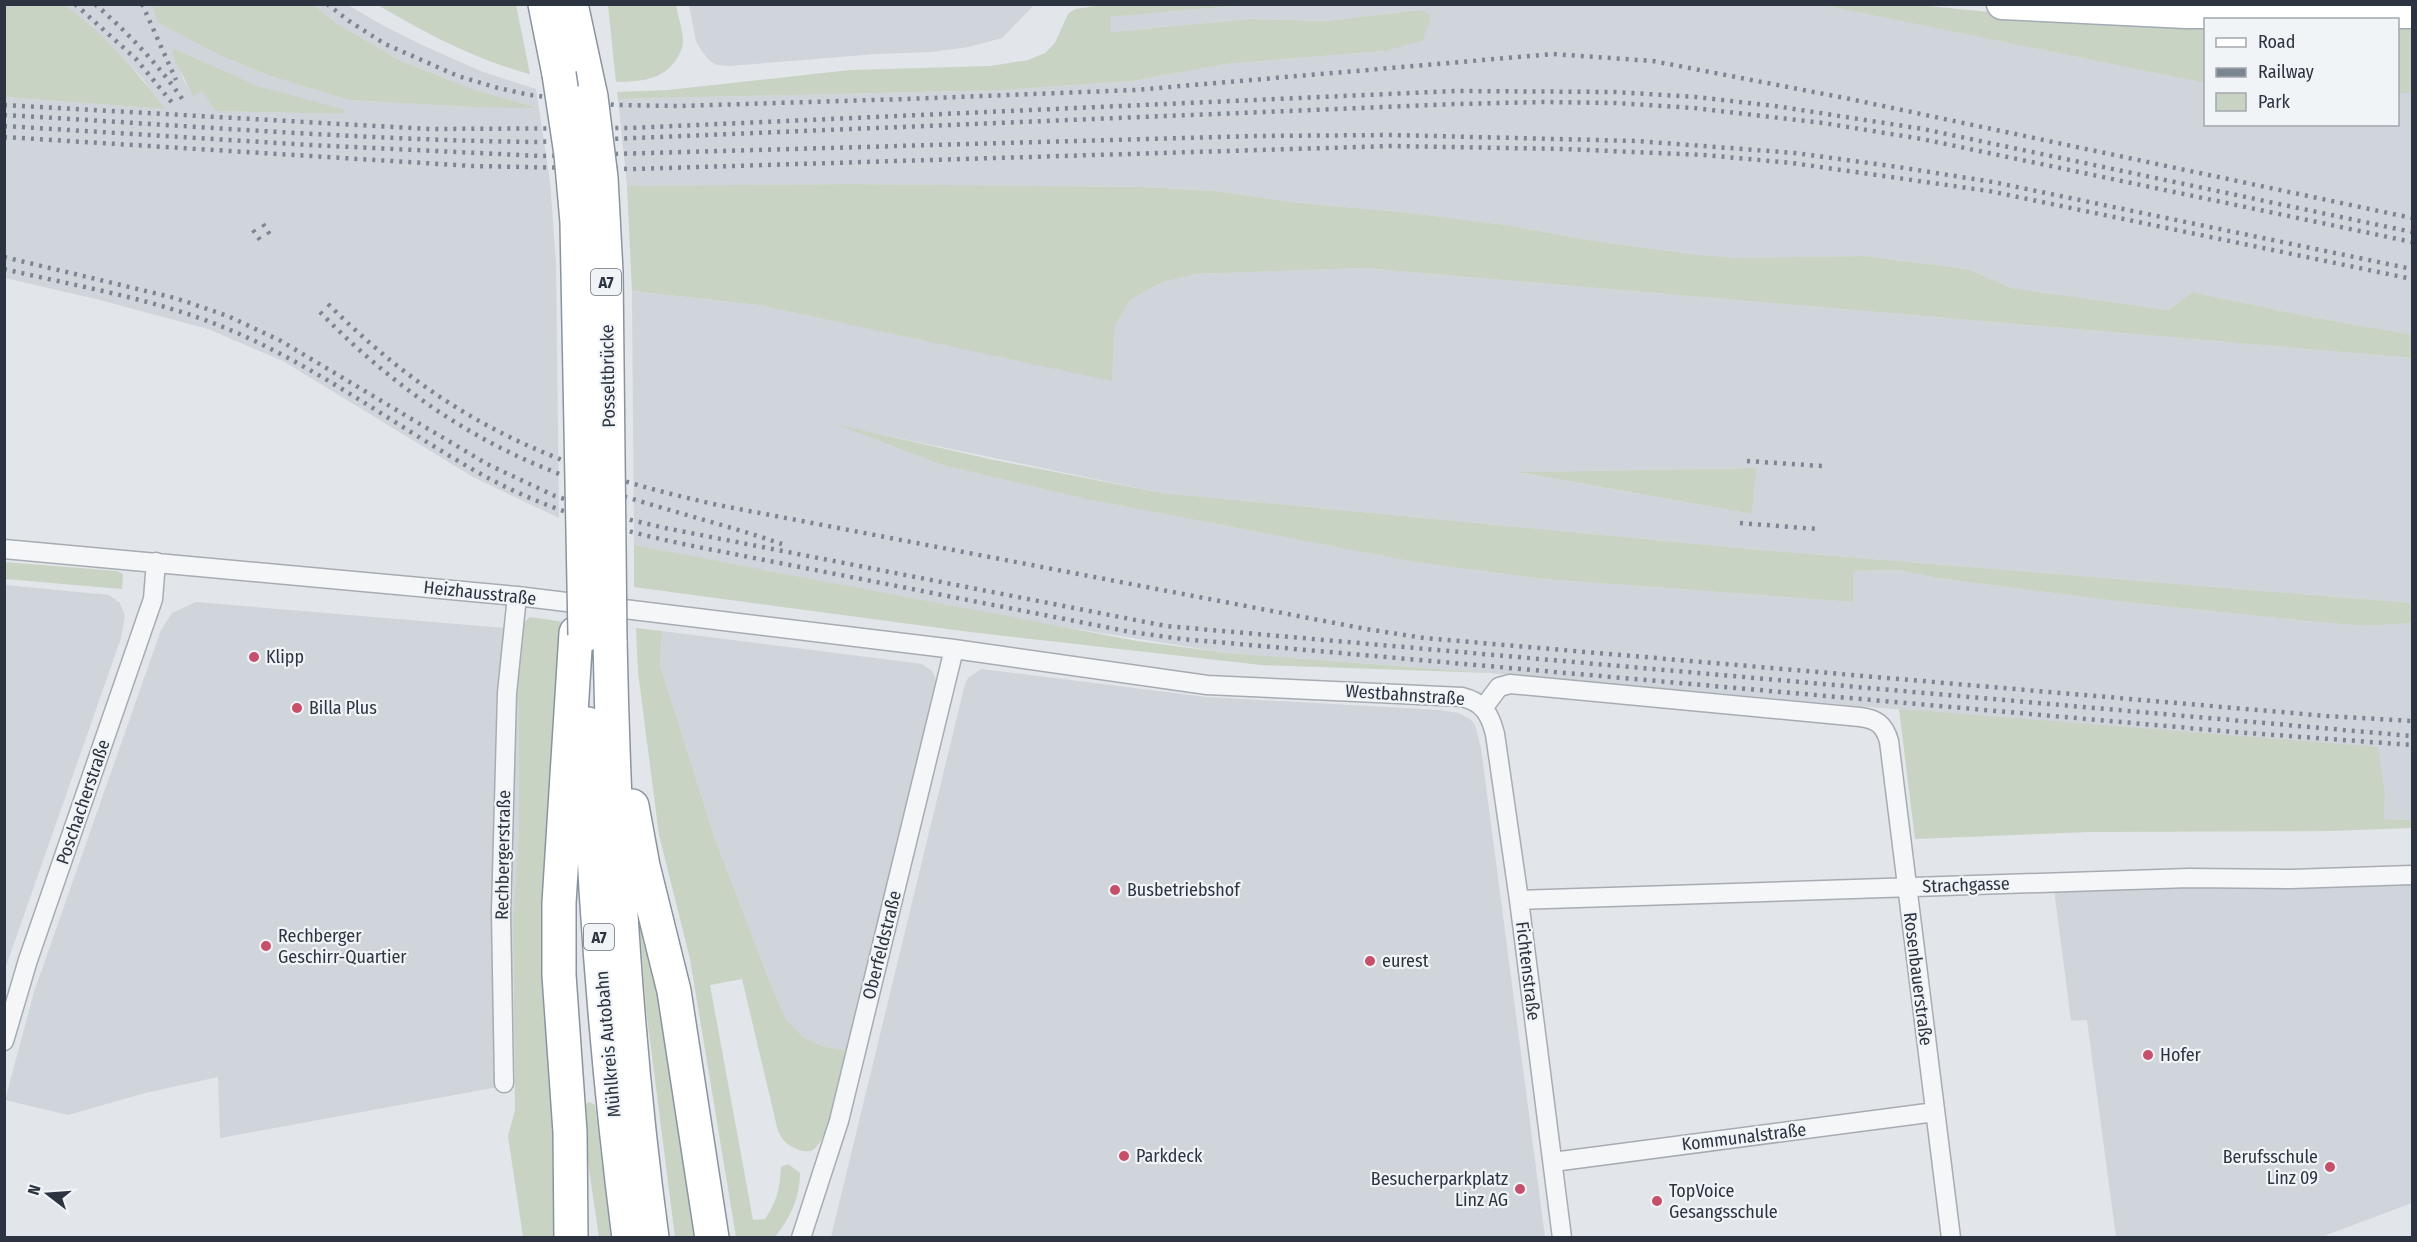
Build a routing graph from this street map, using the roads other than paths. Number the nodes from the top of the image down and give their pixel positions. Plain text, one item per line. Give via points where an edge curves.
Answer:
1 (545, 4) edge
2 (571, 4) edge
3 (2001, 4) edge
4 (2412, 14) edge
5 (573, 75) junction
6 (4, 549) edge
7 (156, 562) junction
8 (517, 596) junction
9 (595, 643) junction
10 (954, 649) junction
11 (1484, 707) junction
12 (1881, 723) joint
13 (2412, 875) edge
14 (1906, 887) junction
15 (1519, 900) junction
16 (4, 1041) edge
17 (504, 1083) dead end
18 (1935, 1112) junction
19 (570, 1132) junction
20 (1553, 1162) junction
21 (571, 1238) edge
22 (590, 1238) edge
23 (629, 1238) edge
24 (652, 1238) edge
25 (712, 1238) edge
26 (801, 1238) edge
27 (1562, 1238) edge
28 (1951, 1238) edge

1 - 5 highway, A7
2 - 5 highway, A7
3 - 4 main road via 2186,13
5 - 9 highway, Posseltbrücke / A7, bridge via 571,154 577,222 584,587
5 - 9 highway, Posseltbrücke / A7, bridge via 601,178 606,272
6 - 7 street, Heizhausstraße
7 - 8 street, Heizhausstraße
7 - 16 street, Poschacherstraße via 153,599 28,960
8 - 10 street, Heizhausstraße
8 - 17 street, Rechbergerstraße via 507,693 501,912
9 - 19 highway via 559,903 559,975
9 - 23 highway, Mühlkreis Autobahn / A7 via 591,818 613,1104
9 - 24 highway, Mühlkreis Autobahn / A7
9 - 25 highway via 625,742 636,830 674,991
10 - 11 street, Westbahnstraße via 1207,685 1462,697
10 - 26 street, Oberfeldstraße via 839,1122
11 - 12 street, Westbahnstraße via 1499,687 1510,684 1860,717
11 - 15 street, Fichtenstraße via 1495,734
12 - 14 street, Rosenbauerstraße via 1889,741
13 - 14 street, Strachgasse
14 - 15 street, Strachgasse
14 - 18 street, Rosenbauerstraße
15 - 20 street, Fichtenstraße
18 - 20 street, Kommunalstraße
18 - 28 street, Rosenbauerstraße
19 - 21 highway
19 - 22 highway
20 - 27 street, Fichtenstraße

